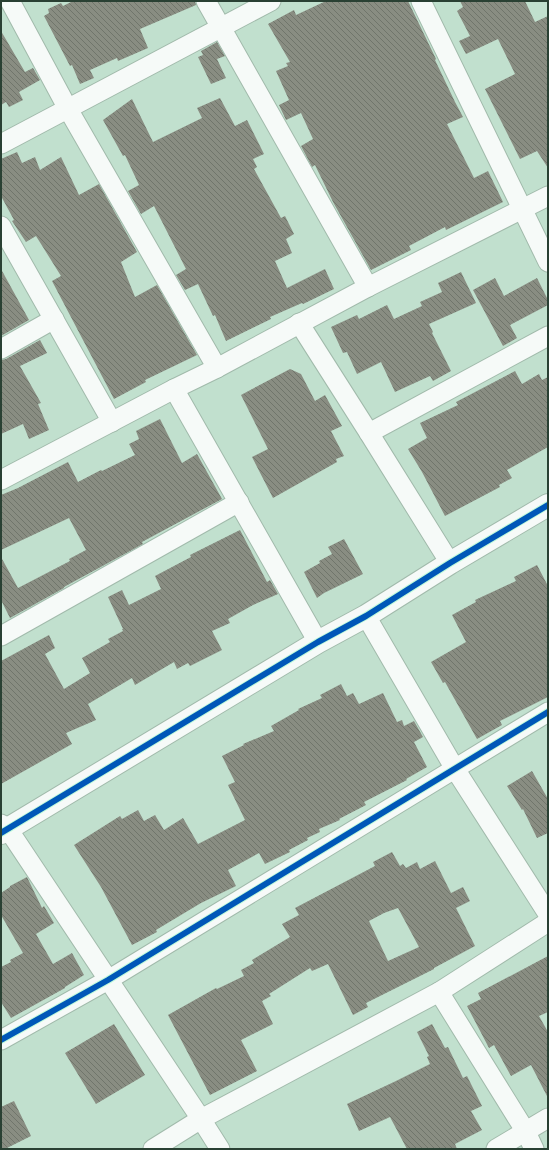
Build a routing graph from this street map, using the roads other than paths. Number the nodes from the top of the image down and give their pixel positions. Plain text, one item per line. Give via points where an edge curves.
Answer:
1 (10, 1) edge
2 (206, 1) edge
3 (271, 1) edge
4 (421, 1) edge
5 (220, 27) junction
6 (68, 109) junction
7 (1, 144) edge
8 (548, 196) edge
9 (522, 210) junction
10 (1, 226) edge
11 (548, 262) edge
12 (368, 287) junction
13 (54, 319) junction
14 (299, 323) junction
15 (548, 336) edge
16 (1, 348) edge
17 (217, 368) junction
18 (174, 389) junction
19 (112, 422) junction
20 (369, 433) junction
21 (1, 480) edge
22 (238, 502) junction
23 (548, 505) edge
24 (450, 563) junction
25 (366, 616) junction
26 (1, 636) edge
27 (318, 642) junction
28 (548, 712) edge
29 (455, 769) junction
30 (3, 829) edge
31 (548, 914) edge
32 (548, 922) edge
33 (108, 980) junction
34 (439, 992) junction
35 (1, 1040) edge
36 (548, 1118) edge
37 (202, 1120) junction
38 (526, 1132) junction
39 (153, 1149) edge
40 (220, 1149) edge
41 (496, 1149) edge
42 (534, 1149) edge

1 - 6 street
2 - 5 street
3 - 5 street
4 - 9 street
5 - 6 street
5 - 12 street
6 - 7 street
6 - 17 street
8 - 9 street
9 - 11 street
9 - 12 street
10 - 13 street
12 - 14 street
13 - 16 street
13 - 19 street
14 - 17 street
14 - 20 street
15 - 20 street
17 - 18 street
18 - 19 street
18 - 22 street
19 - 21 street
20 - 24 street
22 - 26 street
22 - 27 street
23 - 24 street
24 - 25 street
25 - 27 street
25 - 29 street
27 - 30 street
28 - 29 street
29 - 31 street
29 - 33 street
30 - 33 street
32 - 34 street
33 - 35 street
33 - 37 street
34 - 37 street
34 - 38 street
36 - 38 street
37 - 39 street
37 - 40 street
38 - 41 street
38 - 42 street

